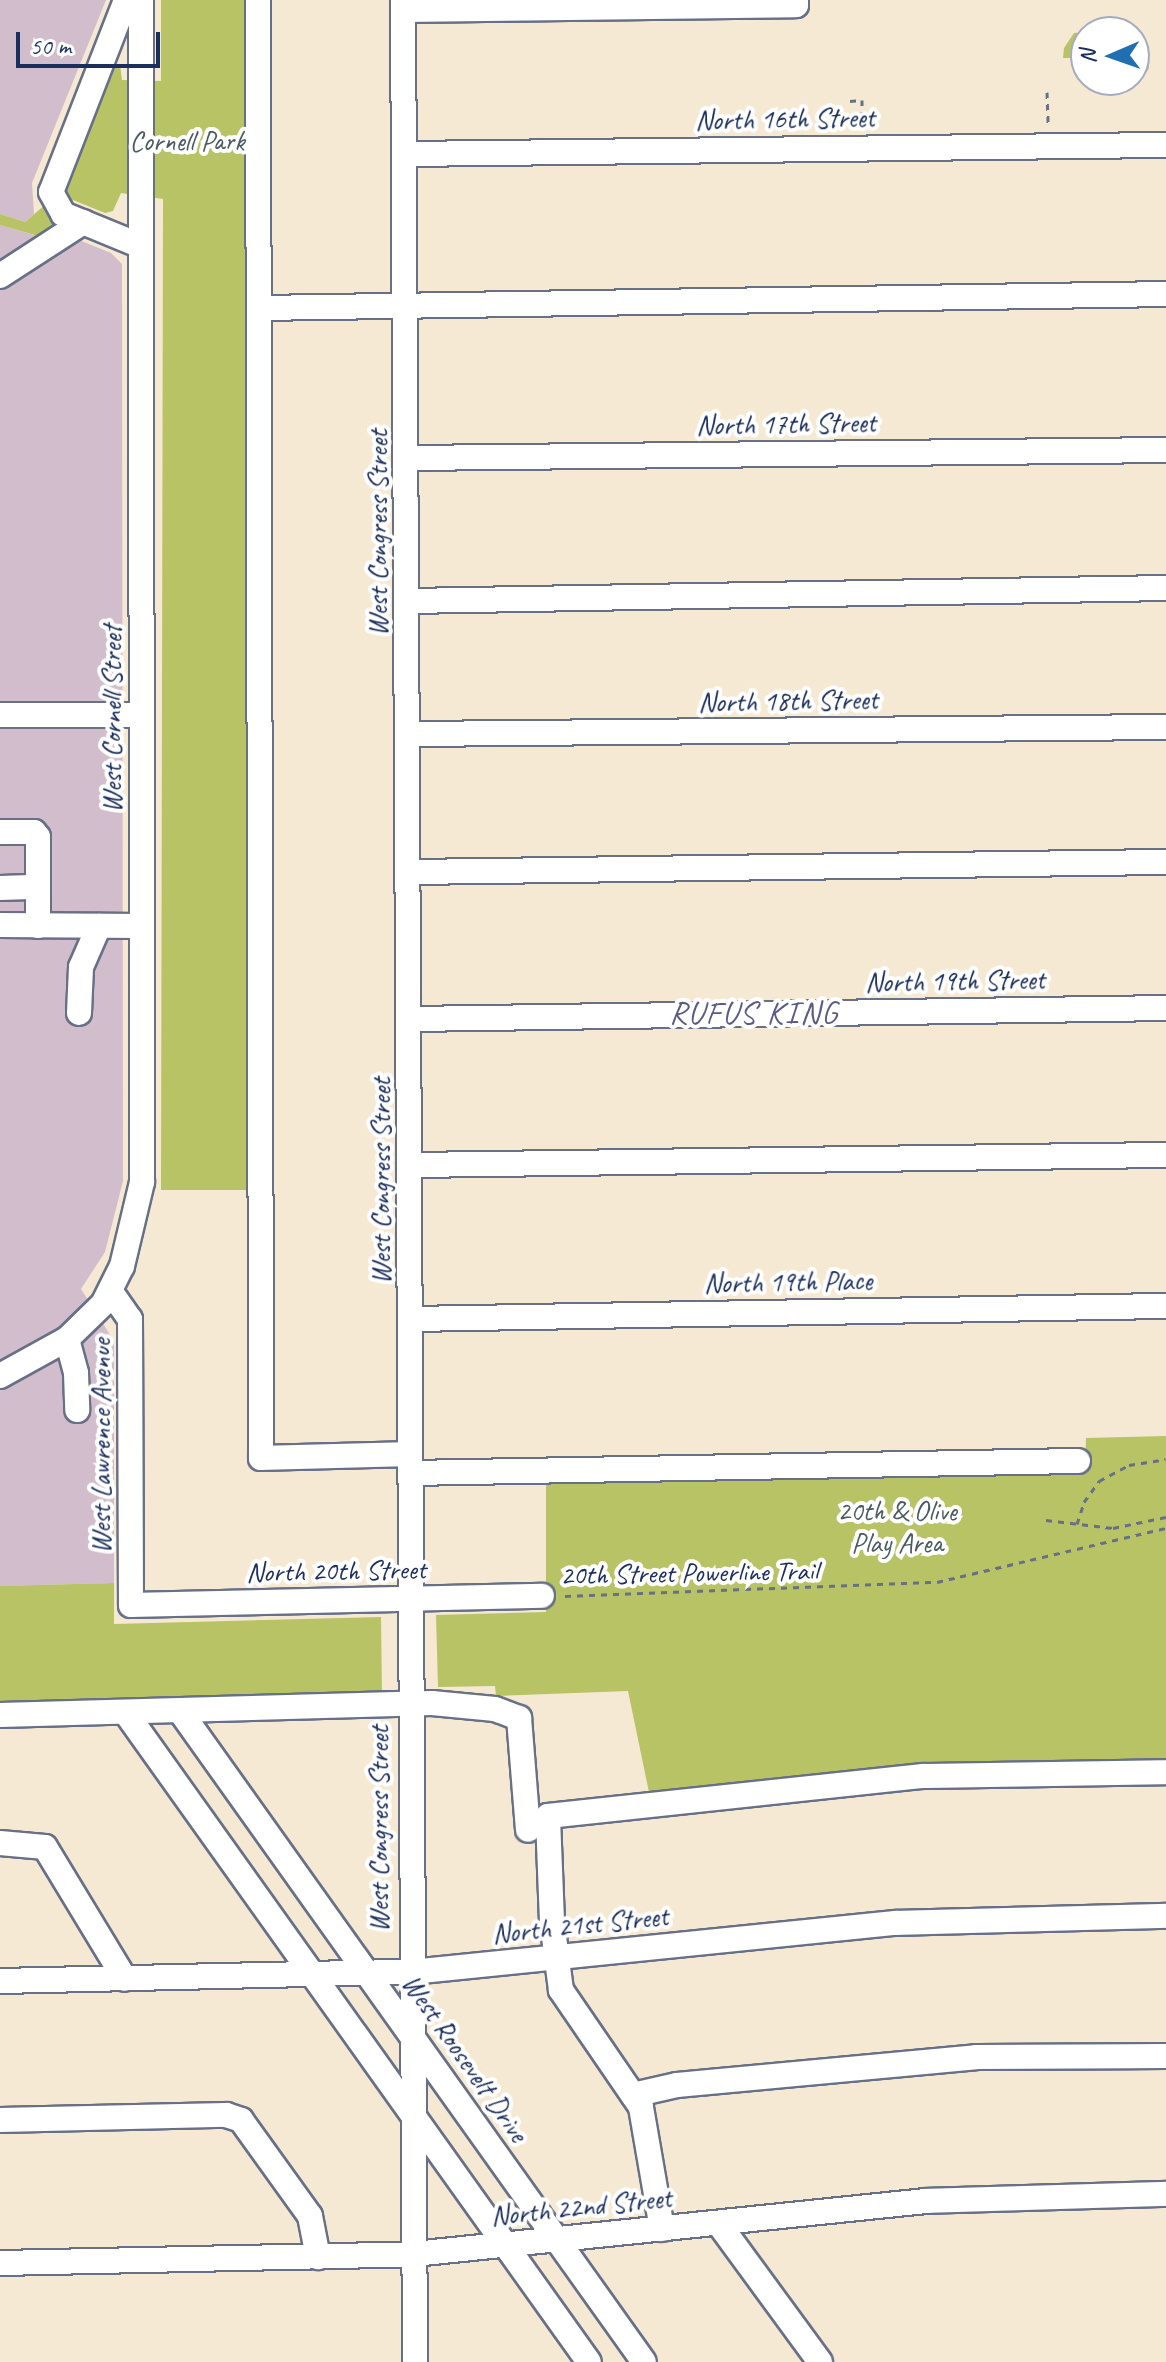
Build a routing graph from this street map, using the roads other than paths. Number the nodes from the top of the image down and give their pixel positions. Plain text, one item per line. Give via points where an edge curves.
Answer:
1 (126, 0) edge
2 (141, 0) edge
3 (258, 0) edge
4 (796, 0) edge
5 (403, 5) edge
6 (1166, 145) edge
7 (405, 154) junction
8 (83, 222) junction
9 (141, 246) junction
10 (0, 276) edge
11 (1166, 294) edge
12 (259, 308) junction
13 (407, 308) junction
14 (1166, 450) edge
15 (407, 458) junction
16 (1166, 588) edge
17 (408, 601) junction
18 (0, 715) edge
19 (142, 715) junction
20 (1166, 727) edge
21 (410, 734) junction
22 (0, 832) edge
23 (1166, 862) edge
24 (410, 872) junction
25 (38, 887) junction
26 (0, 888) edge
27 (0, 925) edge
28 (38, 926) junction
29 (99, 926) junction
30 (142, 926) junction
31 (1166, 1008) edge
32 (79, 1013) dead end
33 (410, 1019) junction
34 (1166, 1155) edge
35 (411, 1165) junction
36 (111, 1292) junction
37 (1166, 1306) edge
38 (411, 1319) junction
39 (67, 1339) junction
40 (0, 1376) edge
41 (77, 1410) dead end
42 (1078, 1461) dead end
43 (410, 1464) junction
44 (542, 1596) road end
45 (409, 1599) junction
46 (131, 1605) joint
47 (408, 1705) junction
48 (180, 1711) junction
49 (126, 1713) junction
50 (0, 1715) edge
51 (1166, 1772) edge
52 (528, 1830) dead end
53 (0, 1843) edge
54 (1166, 1916) edge
55 (555, 1959) junction
56 (367, 1972) junction
57 (411, 1972) junction
58 (311, 1974) junction
59 (125, 1979) junction
60 (0, 1981) edge
61 (411, 2034) junction
62 (1166, 2056) edge
63 (633, 2095) junction
64 (0, 2120) edge
65 (415, 2120) junction
66 (1166, 2194) edge
67 (719, 2224) junction
68 (662, 2229) junction
69 (557, 2241) junction
70 (504, 2246) junction
71 (414, 2254) junction
72 (318, 2257) junction
73 (0, 2263) edge
74 (415, 2362) edge
75 (589, 2362) edge
76 (644, 2362) edge
77 (820, 2362) edge

1 - 8 street via 52,181 57,208
2 - 9 street, West Cornell Street
3 - 12 street
4 - 5 street via 796,5
5 - 7 street, West Congress Street
6 - 7 street, North 16th Street
7 - 13 street, West Congress Street
8 - 9 street
8 - 10 street
9 - 19 street, West Cornell Street
11 - 13 street
12 - 13 street
12 - 43 street via 261,1458
13 - 15 street, West Congress Street
14 - 15 street, North 17th Street
15 - 17 street, West Congress Street
16 - 17 street
17 - 21 street, West Congress Street
18 - 19 street
19 - 30 street, West Cornell Street
20 - 21 street, North 18th Street
21 - 24 street, West Congress Street
22 - 25 street via 34,832 38,837
23 - 24 street
24 - 33 street, West Congress Street
25 - 26 street
25 - 28 street
27 - 28 street
28 - 29 street
29 - 30 street
29 - 32 street via 81,967
30 - 36 street, West Cornell Street via 142,1182 133,1230
31 - 33 street, North 19th Street
33 - 35 street, West Congress Street
34 - 35 street
35 - 38 street, West Congress Street
36 - 39 street, West Cornell Street
36 - 46 street, West Lawrence Avenue via 130,1319
37 - 38 street, North 19th Place
38 - 43 street, West Congress Street
39 - 40 street, West Cornell Street
39 - 41 street via 76,1373
42 - 43 street
43 - 45 street, West Congress Street
44 - 45 street, North 20th Street
45 - 46 street, North 20th Street
45 - 47 street, West Congress Street
47 - 48 street
47 - 52 street via 495,1709 519,1718
47 - 57 street, West Congress Street
48 - 49 street
48 - 56 street, West Roosevelt Drive
49 - 50 street
49 - 58 street
51 - 55 street via 923,1776 548,1816
53 - 59 street via 45,1847 123,1967
54 - 55 street, North 21st Street via 896,1923
55 - 57 street, North 21st Street
55 - 63 street via 566,2003
56 - 57 street, North 21st Street
56 - 58 street, North 21st Street
56 - 61 street, West Roosevelt Drive
57 - 61 street, West Congress Street
58 - 59 street, North 21st Street
58 - 65 street
59 - 60 street, North 21st Street
61 - 65 street, West Congress Street
61 - 69 street, West Roosevelt Drive
62 - 63 street via 976,2057 677,2085
63 - 68 street via 647,2121
64 - 72 street via 226,2115 241,2120 310,2216
65 - 70 street
65 - 71 street, West Congress Street
66 - 67 street, North 22nd Street via 926,2201
67 - 68 street, North 22nd Street
67 - 77 street
68 - 69 street, North 22nd Street
69 - 70 street, North 22nd Street
69 - 76 street, West Roosevelt Drive
70 - 71 street, North 22nd Street
70 - 75 street
71 - 72 street, North 22nd Street
71 - 74 street, West Congress Street
72 - 73 street, North 22nd Street

